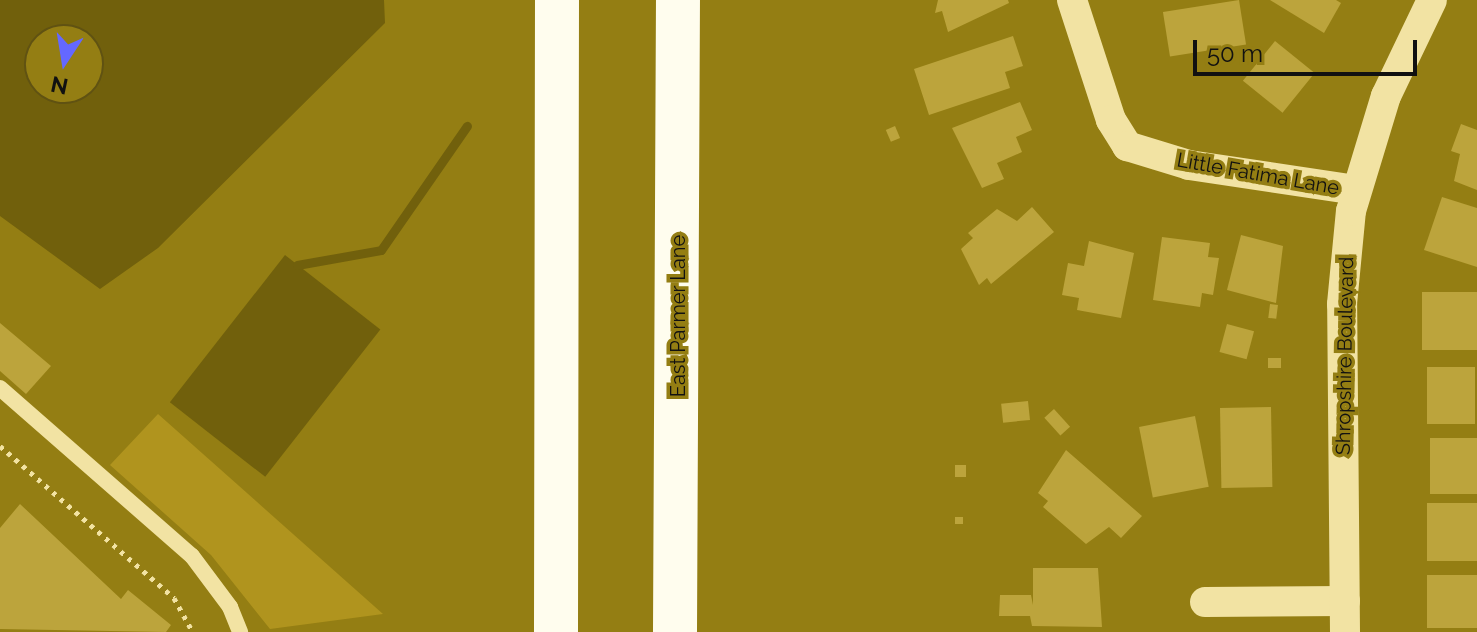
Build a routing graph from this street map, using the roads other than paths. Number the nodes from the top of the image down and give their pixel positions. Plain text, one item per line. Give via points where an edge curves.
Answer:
1 (557, 0) edge
2 (678, 0) edge
3 (1072, 0) edge
4 (1432, 0) edge
5 (1356, 190) junction
6 (0, 388) edge
7 (1345, 601) junction
8 (1205, 602) dead end
9 (240, 632) edge
10 (556, 632) edge
11 (675, 632) edge
12 (1345, 632) edge

1 - 10 main road
2 - 11 main road, East Parmer Lane
3 - 5 street, Little Fatima Lane via 1111,120 1127,146 1189,165
4 - 5 street, Shropshire Boulevard via 1386,96
5 - 7 street, Shropshire Boulevard via 1342,304
6 - 9 lane via 192,556 230,607
7 - 8 street
7 - 12 street, Shropshire Boulevard

